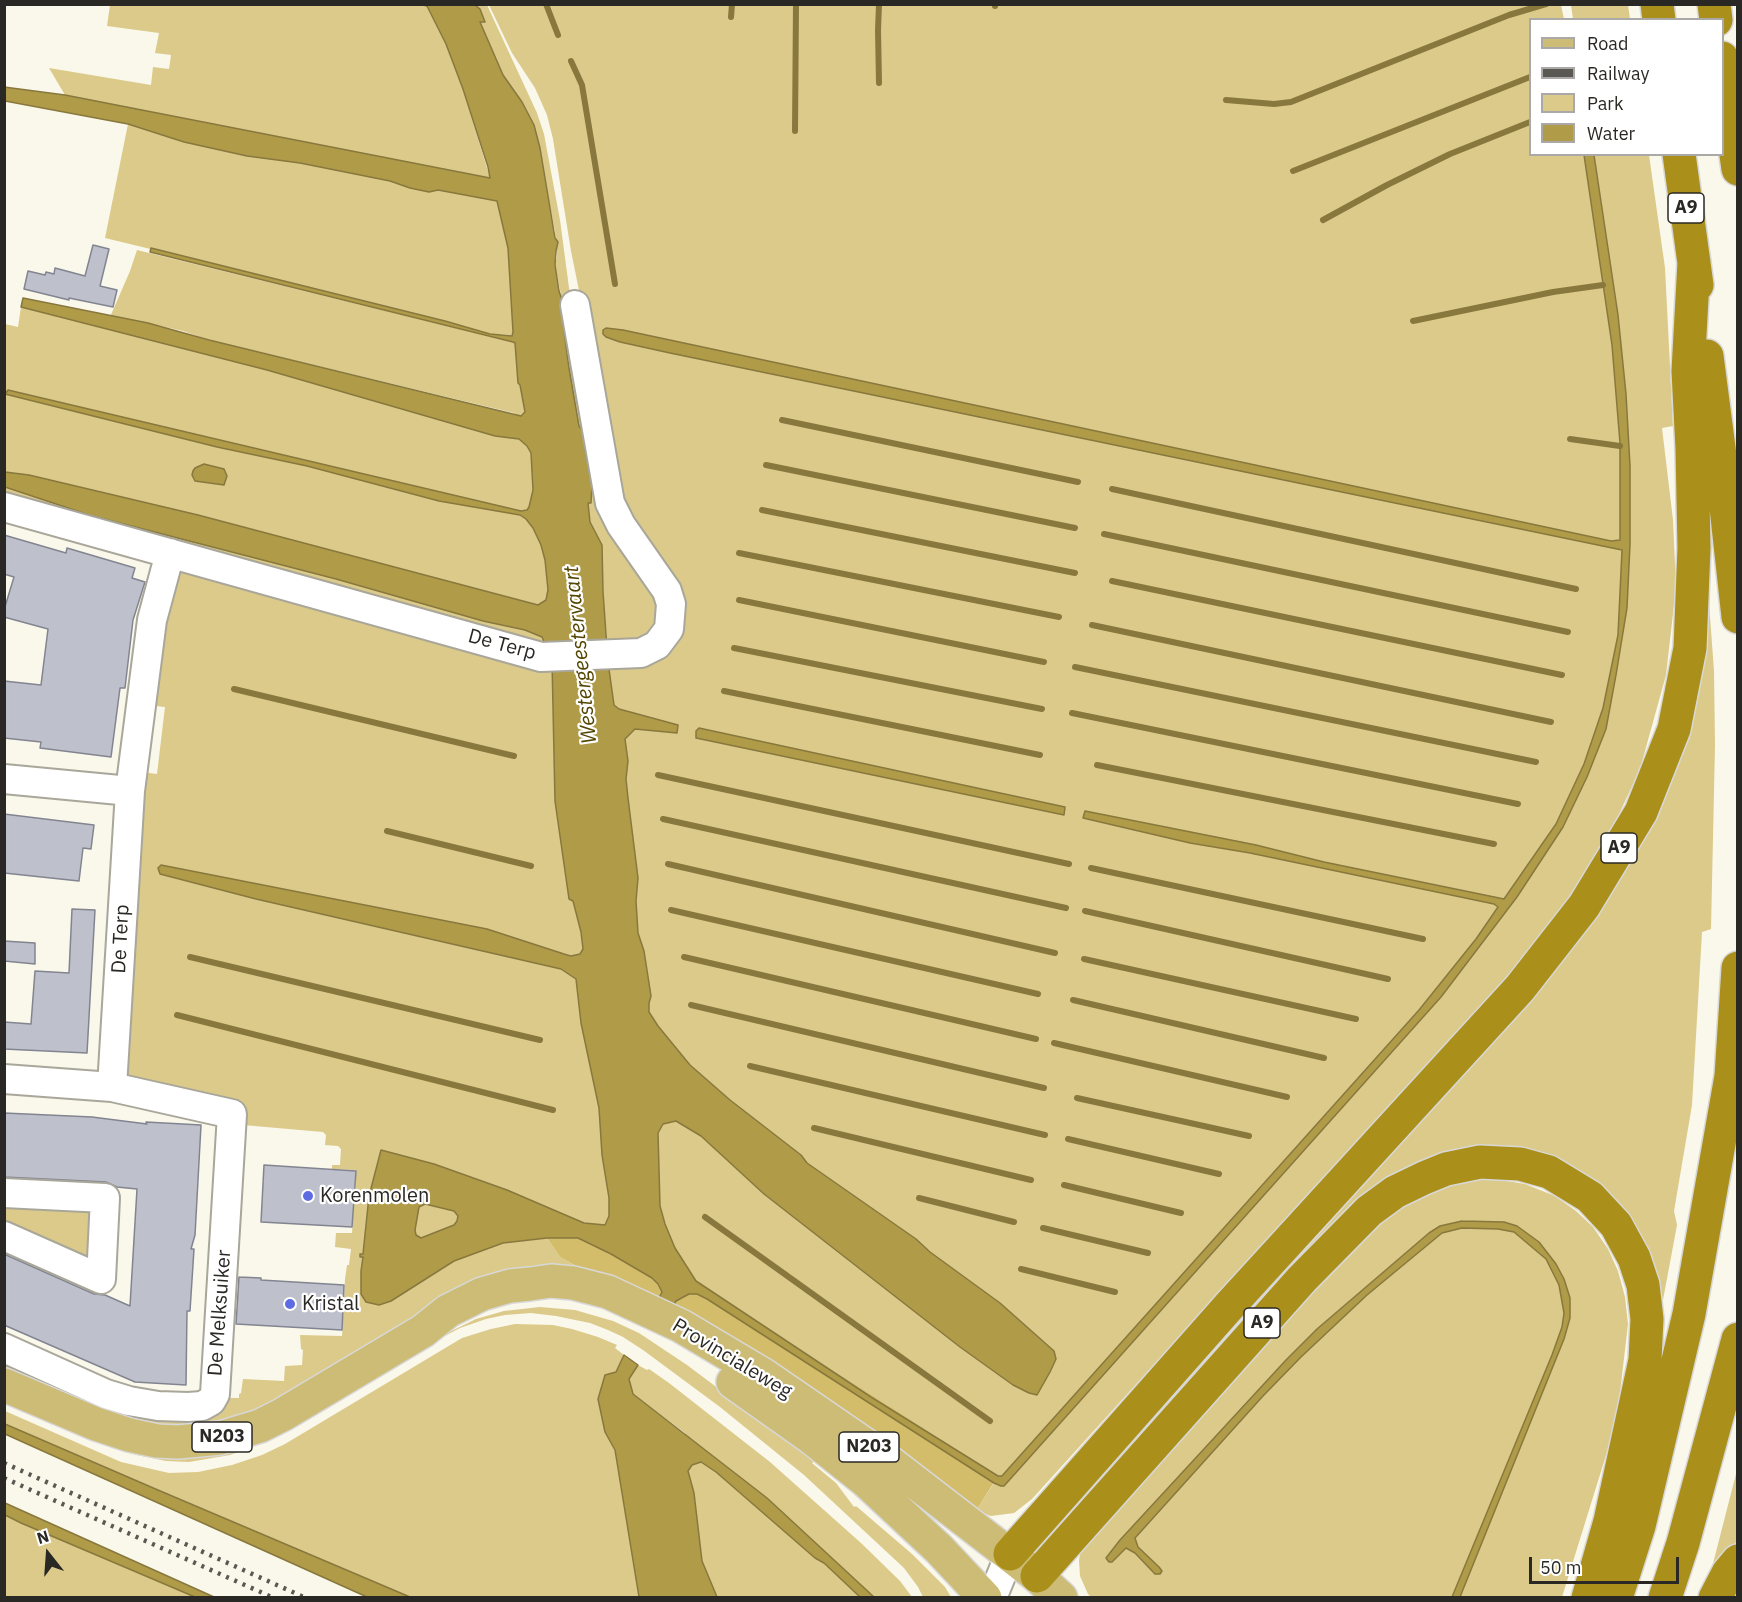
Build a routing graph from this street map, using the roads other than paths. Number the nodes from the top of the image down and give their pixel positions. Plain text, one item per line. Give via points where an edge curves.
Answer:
1 (1724, 73) edge
2 (1679, 156) edge
3 (1737, 169) edge
4 (1694, 262) junction
5 (575, 304) dead end
6 (4, 507) edge
7 (170, 553) junction
8 (1737, 617) edge
9 (4, 778) edge
10 (130, 791) junction
11 (1737, 968) edge
12 (4, 1079) edge
13 (112, 1087) junction
14 (4, 1193) edge
15 (4, 1236) edge
16 (676, 1335) junction
17 (1737, 1339) edge
18 (4, 1348) edge
19 (4, 1385) edge
20 (1010, 1554) junction
21 (1737, 1561) edge
22 (1037, 1576) junction
23 (985, 1598) edge
24 (992, 1598) edge
25 (998, 1598) edge
26 (1061, 1598) edge
27 (1588, 1598) edge
28 (1616, 1598) edge
29 (1665, 1598) edge
30 (1715, 1598) edge

1 - 3 highway
2 - 4 highway, A9
4 - 8 highway, A9
4 - 20 highway, A9 via 1688,371 1694,548 1690,648 1674,729 1641,812 1584,906 1520,988 1223,1312
5 - 7 street, De Terp via 610,503 668,591 669,629 657,645 641,653 541,657
6 - 7 street, De Terp
7 - 10 street, De Terp via 152,620
9 - 10 street
10 - 13 street, De Terp
11 - 28 highway via 1731,1076 1689,1314 1639,1526
12 - 13 street
13 - 18 street, De Melksuiker via 232,1114 215,1394 202,1406 158,1406 129,1401
14 - 15 street via 105,1198 101,1279
16 - 19 main road, Provincialeweg / N203 via 634,1313 608,1292 551,1281 510,1286 482,1294 448,1311 423,1331 282,1415 240,1432 208,1439 168,1441 129,1435
16 - 20 main road, Provincialeweg / N203 via 765,1376 871,1449
16 - 23 main road, Provincialeweg / N203 via 860,1475
17 - 29 highway
20 - 22 main road, Provincialeweg
20 - 24 street
21 - 30 highway
22 - 25 street
22 - 26 main road, Provincialeweg
22 - 27 highway, A9 via 1302,1279 1369,1211 1424,1178 1480,1162 1520,1164 1549,1173 1590,1197 1616,1225 1643,1285 1647,1319 1645,1360 1610,1521

